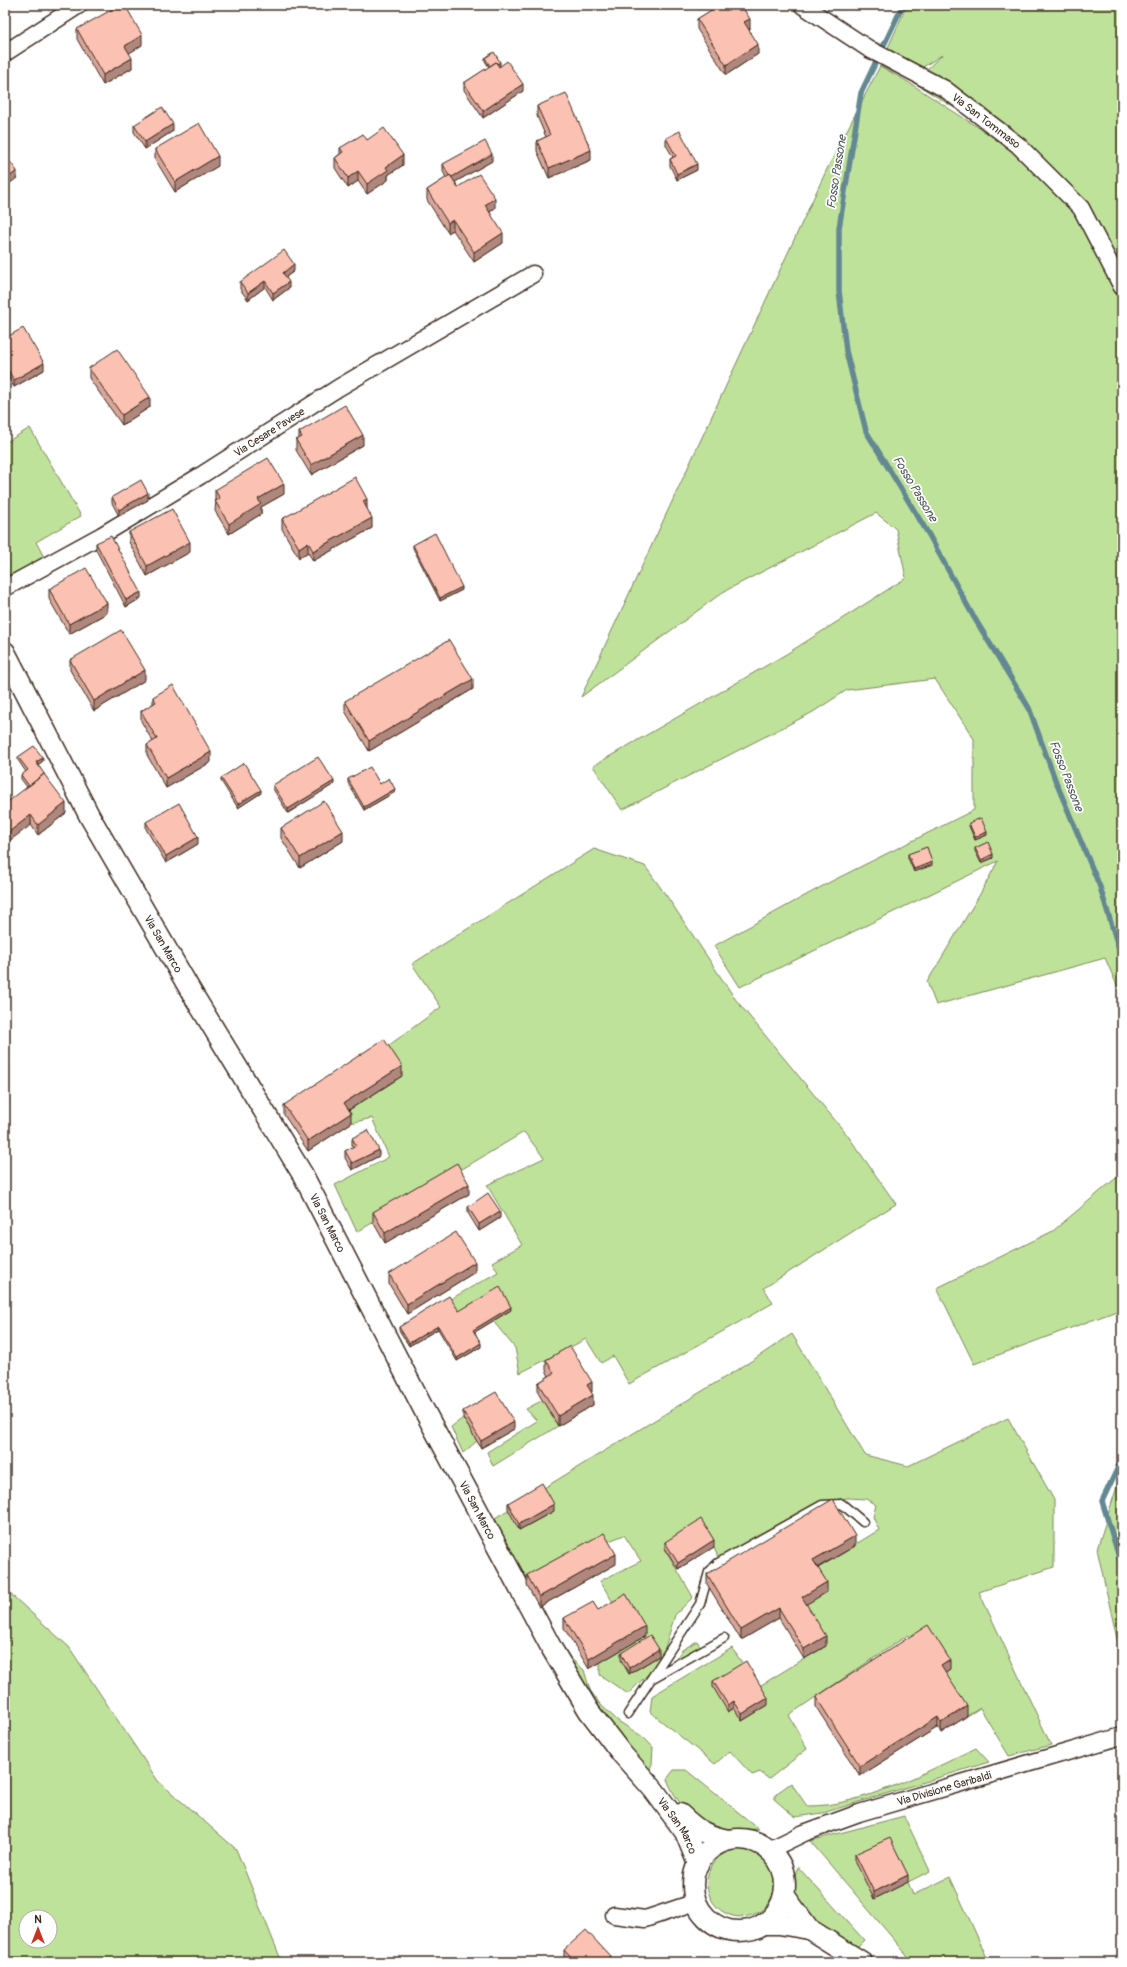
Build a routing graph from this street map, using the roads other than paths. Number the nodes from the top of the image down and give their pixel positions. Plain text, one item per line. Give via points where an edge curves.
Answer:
1 (79, 5) edge
2 (802, 5) edge
3 (5, 53) edge
4 (533, 274) dead end
5 (1122, 287) edge
6 (5, 588) edge
7 (5, 652) edge
8 (863, 1522) dead end
9 (724, 1638) dead end
10 (651, 1679) junction
11 (628, 1714) dead end
12 (1122, 1736) edge
13 (653, 1789) junction
14 (728, 1840) junction
15 (769, 1850) junction
16 (698, 1864) junction
17 (784, 1895) junction
18 (696, 1902) junction
19 (614, 1915) dead end
20 (763, 1924) junction
21 (809, 1929) junction
22 (862, 1962) edge

1 - 3 street
2 - 5 street, Via San Tommaso via 869,49 945,89 1018,145 1081,208
4 - 6 street, Via Cesare Pavese via 338,388 108,531
7 - 13 street, Via San Marco via 90,817 192,993 303,1175 424,1410 552,1649 589,1710 622,1754
8 - 10 lane via 842,1504 822,1505 718,1563 709,1572 700,1604
9 - 10 lane
10 - 11 lane
12 - 15 street, Via Divisione Garibaldi via 859,1813 804,1832
13 - 14 street, Via San Marco via 696,1829
13 - 16 street, Via San Marco via 685,1832
14 - 15 street via 749,1840
14 - 16 street via 711,1848
15 - 17 street via 783,1871
16 - 18 street via 692,1882
17 - 20 street via 778,1909
17 - 21 street
18 - 19 street via 645,1920
18 - 20 street via 709,1920 728,1930 749,1930
20 - 21 street
21 - 22 street

